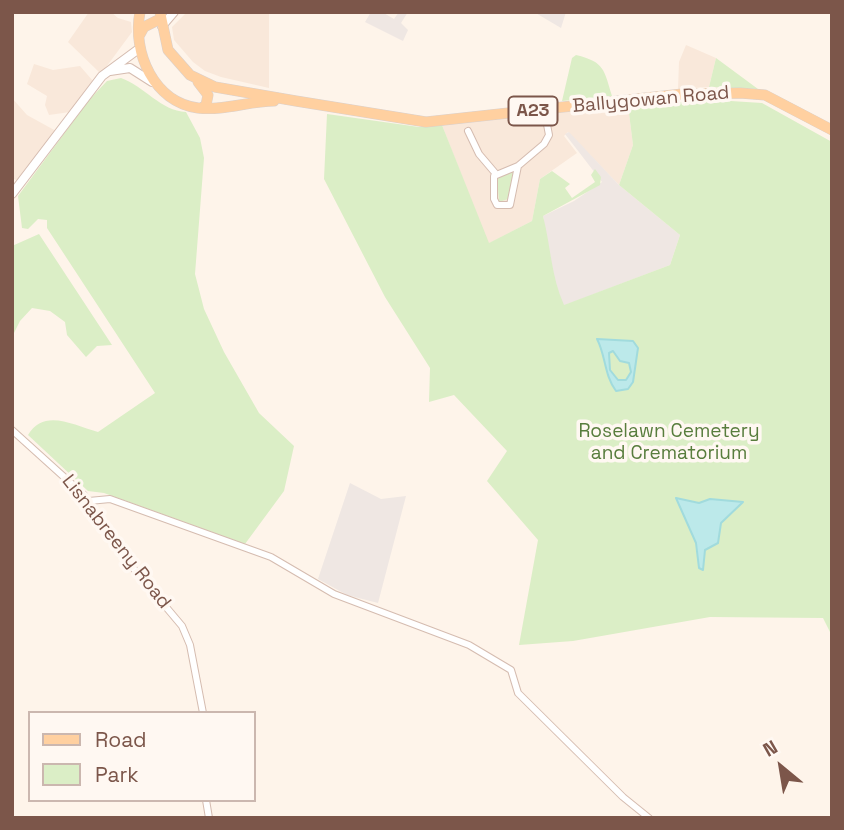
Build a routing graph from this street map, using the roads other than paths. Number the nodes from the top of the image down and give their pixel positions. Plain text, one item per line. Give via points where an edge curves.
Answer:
1 (140, 12) edge
2 (174, 12) edge
3 (160, 19) edge
4 (139, 37) junction
5 (140, 48) junction
6 (190, 75) junction
7 (102, 76) junction
8 (157, 86) junction
9 (296, 101) junction
10 (202, 108) junction
11 (544, 110) junction
12 (832, 130) edge
13 (468, 131) dead end
14 (518, 166) junction
15 (495, 174) junction
16 (12, 194) edge
17 (12, 430) edge
18 (89, 501) junction
19 (203, 711) edge
20 (649, 818) edge

1 - 4 main road
2 - 3 street
3 - 4 main road via 144,27
3 - 6 main road via 173,58
4 - 5 main road
5 - 7 street
5 - 8 main road
6 - 9 main road, Ballygowan Road / A23 via 215,86
6 - 10 main road via 208,95
7 - 8 street via 130,68
7 - 16 street
8 - 10 main road, Ballygowan Road / A23 via 170,97
9 - 10 main road, Ballygowan Road / A23
9 - 11 main road, Ballygowan Road / A23 via 426,122
11 - 12 main road, Ballygowan Road / A23 via 682,94 740,93 765,95
11 - 14 street via 549,135
13 - 15 street
14 - 15 street
14 - 15 street via 510,205 497,205 494,199
17 - 18 street, Lisnabreeny Road
18 - 19 street, Lisnabreeny Road via 114,544 185,631
18 - 20 street via 110,499 271,558 334,594 454,639 502,663 512,670 518,693

